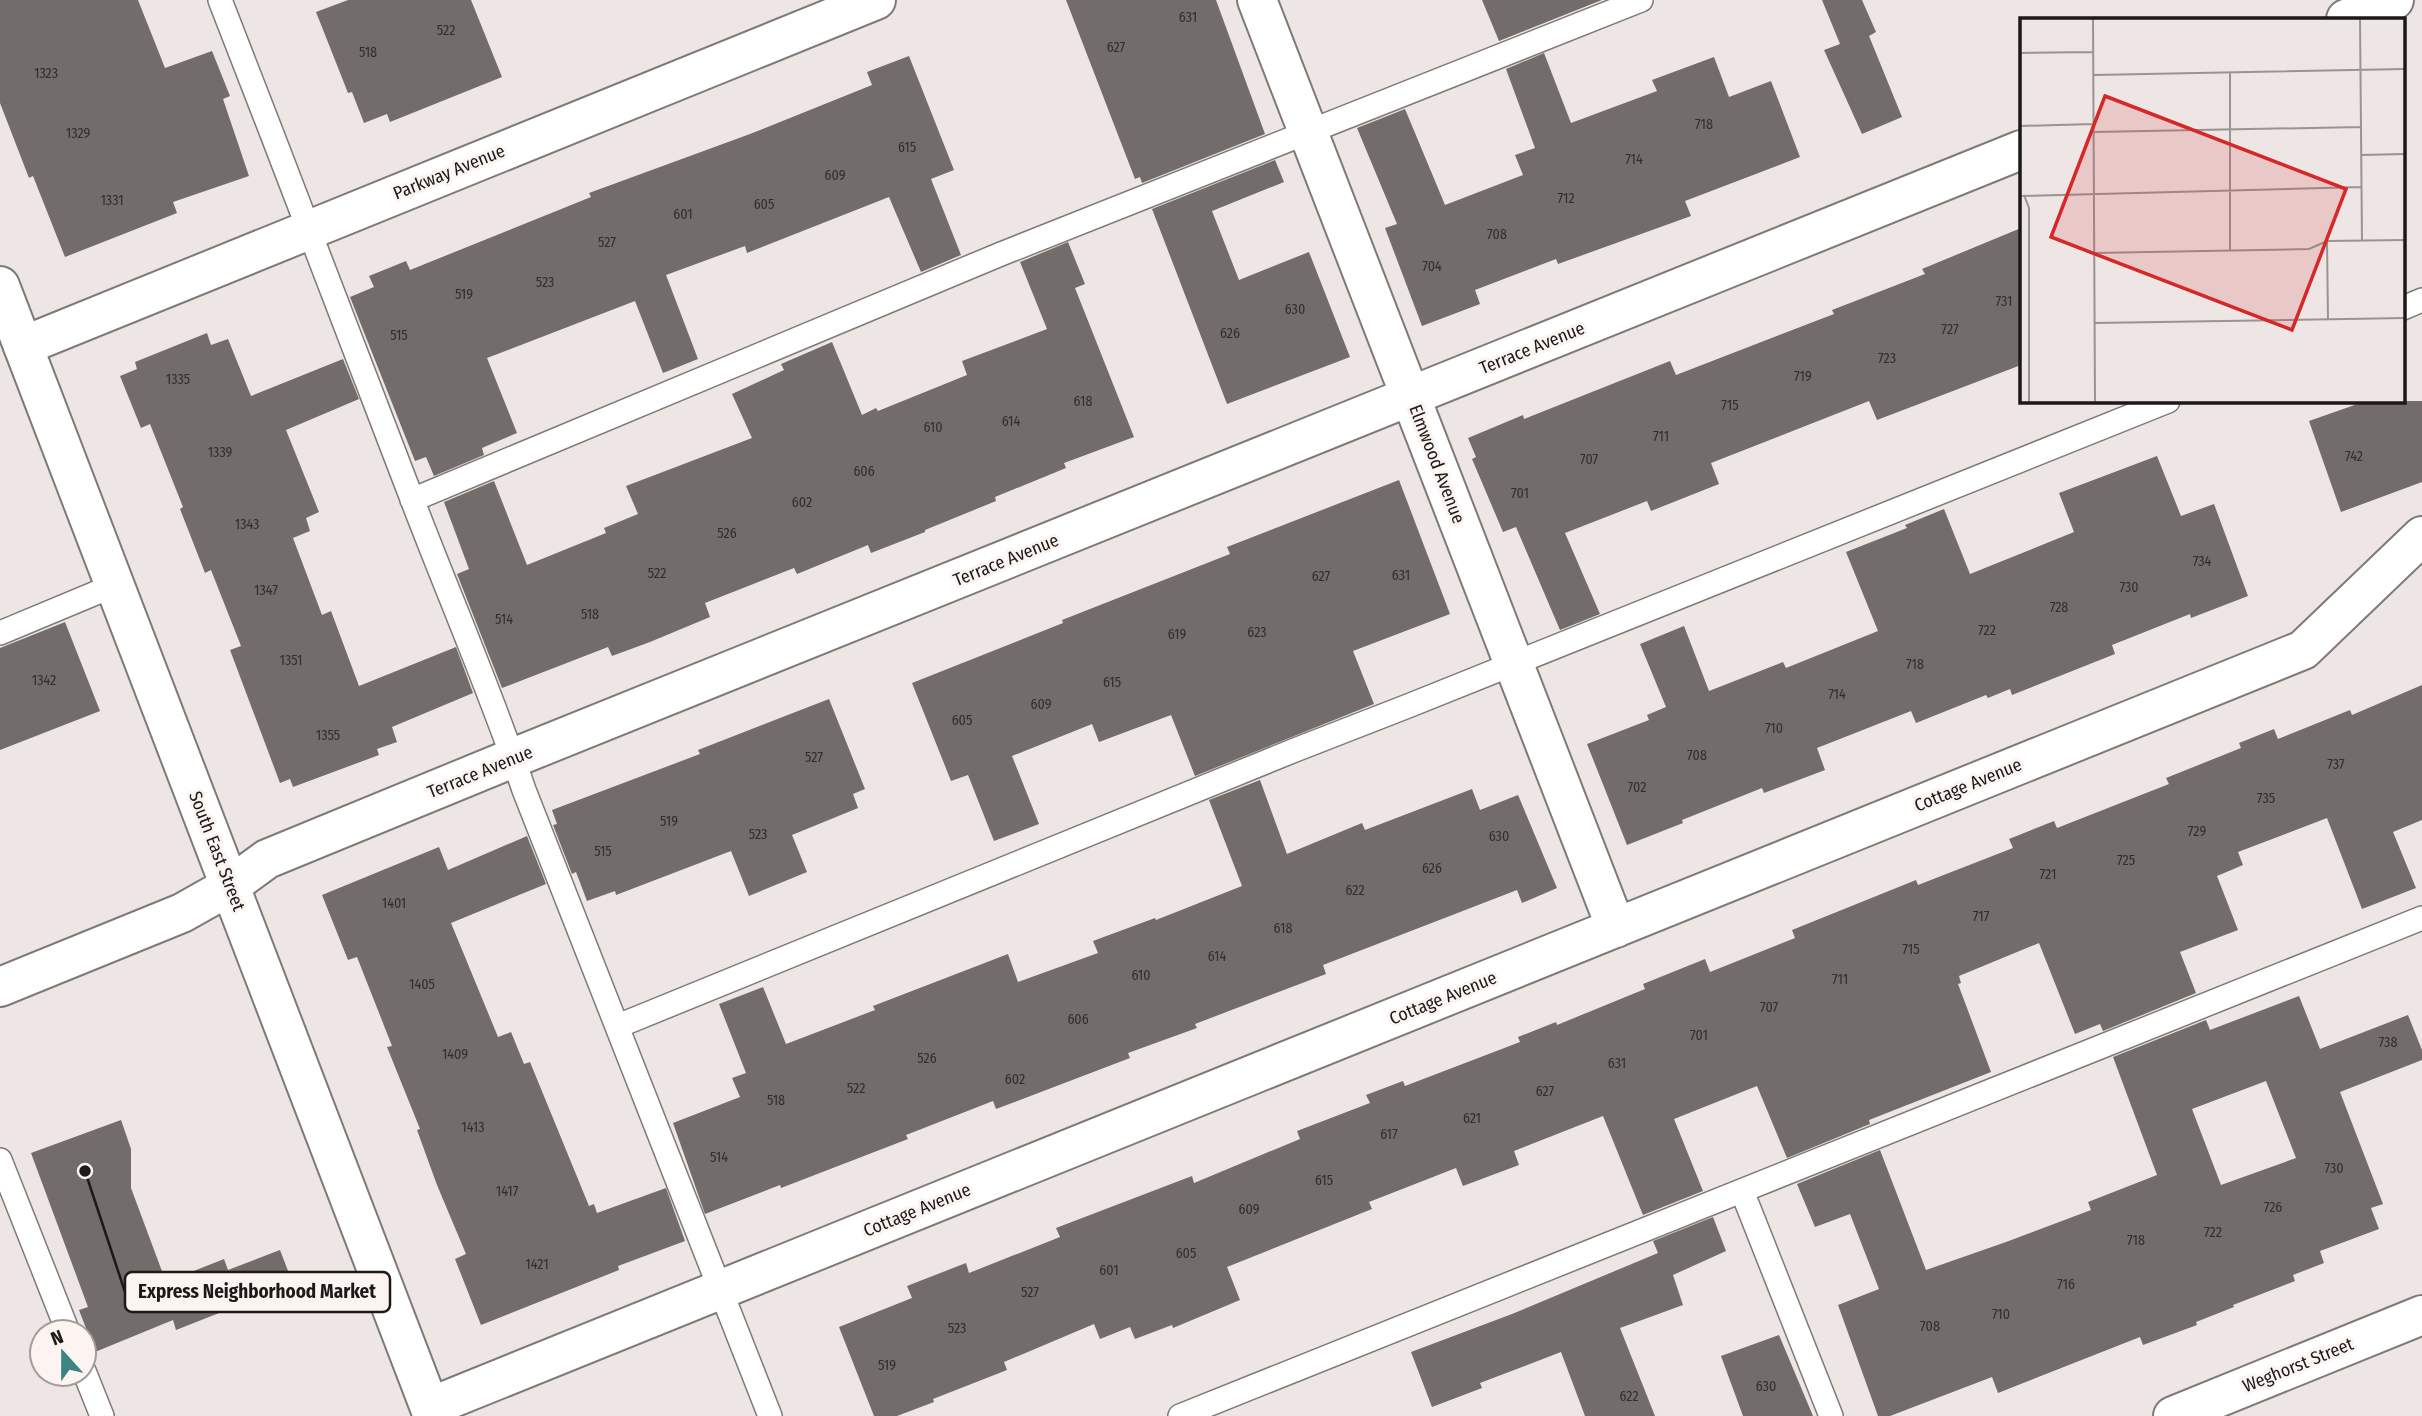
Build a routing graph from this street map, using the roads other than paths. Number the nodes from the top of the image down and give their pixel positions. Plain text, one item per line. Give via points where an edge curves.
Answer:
1 (220, 0) edge
2 (876, 0) edge
3 (1257, 0) edge
4 (1642, 0) edge
5 (2394, 0) edge
6 (2349, 18) edge
7 (1308, 132) junction
8 (2020, 150) edge
9 (309, 229) junction
10 (0, 286) edge
11 (2422, 300) edge
12 (2404, 307) edge
13 (23, 346) junction
14 (1410, 397) junction
15 (2166, 402) edge
16 (412, 500) junction
17 (2422, 536) edge
18 (115, 585) junction
19 (0, 633) edge
20 (1514, 664) junction
21 (513, 758) junction
22 (230, 886) junction
23 (2422, 918) edge
24 (1616, 928) junction
25 (0, 986) edge
26 (618, 1026) junction
27 (0, 1160) edge
28 (1742, 1191) junction
29 (720, 1290) junction
30 (2422, 1315) edge
31 (62, 1318) edge
32 (91, 1388) edge
33 (431, 1412) edge
34 (102, 1416) edge
35 (770, 1416) edge
36 (1180, 1416) edge
37 (1831, 1416) edge
38 (2173, 1416) edge

1 - 9 lane
2 - 9 street, Parkway Avenue
3 - 7 street, Elmwood Avenue
4 - 7 lane
5 - 6 street
7 - 14 street, Elmwood Avenue
7 - 16 lane
8 - 14 street, Terrace Avenue
9 - 13 street, Parkway Avenue
9 - 16 lane
10 - 13 street, South East Street
11 - 12 lane
13 - 18 street, South East Street
14 - 20 street, Elmwood Avenue
14 - 21 street, Terrace Avenue
15 - 20 lane
16 - 21 lane
17 - 24 street, Cottage Avenue via 2304,650
18 - 19 lane
18 - 22 street, South East Street
20 - 24 street, Elmwood Avenue
20 - 26 lane
21 - 22 street, Terrace Avenue via 267,859
21 - 26 lane
22 - 25 street, Terrace Avenue via 182,913
22 - 33 street, South East Street
23 - 28 lane
24 - 29 street, Cottage Avenue
26 - 29 lane
27 - 31 lane
28 - 36 lane
28 - 37 lane
29 - 33 street, Cottage Avenue
29 - 35 lane
30 - 38 street, Weghorst Street
32 - 34 lane

